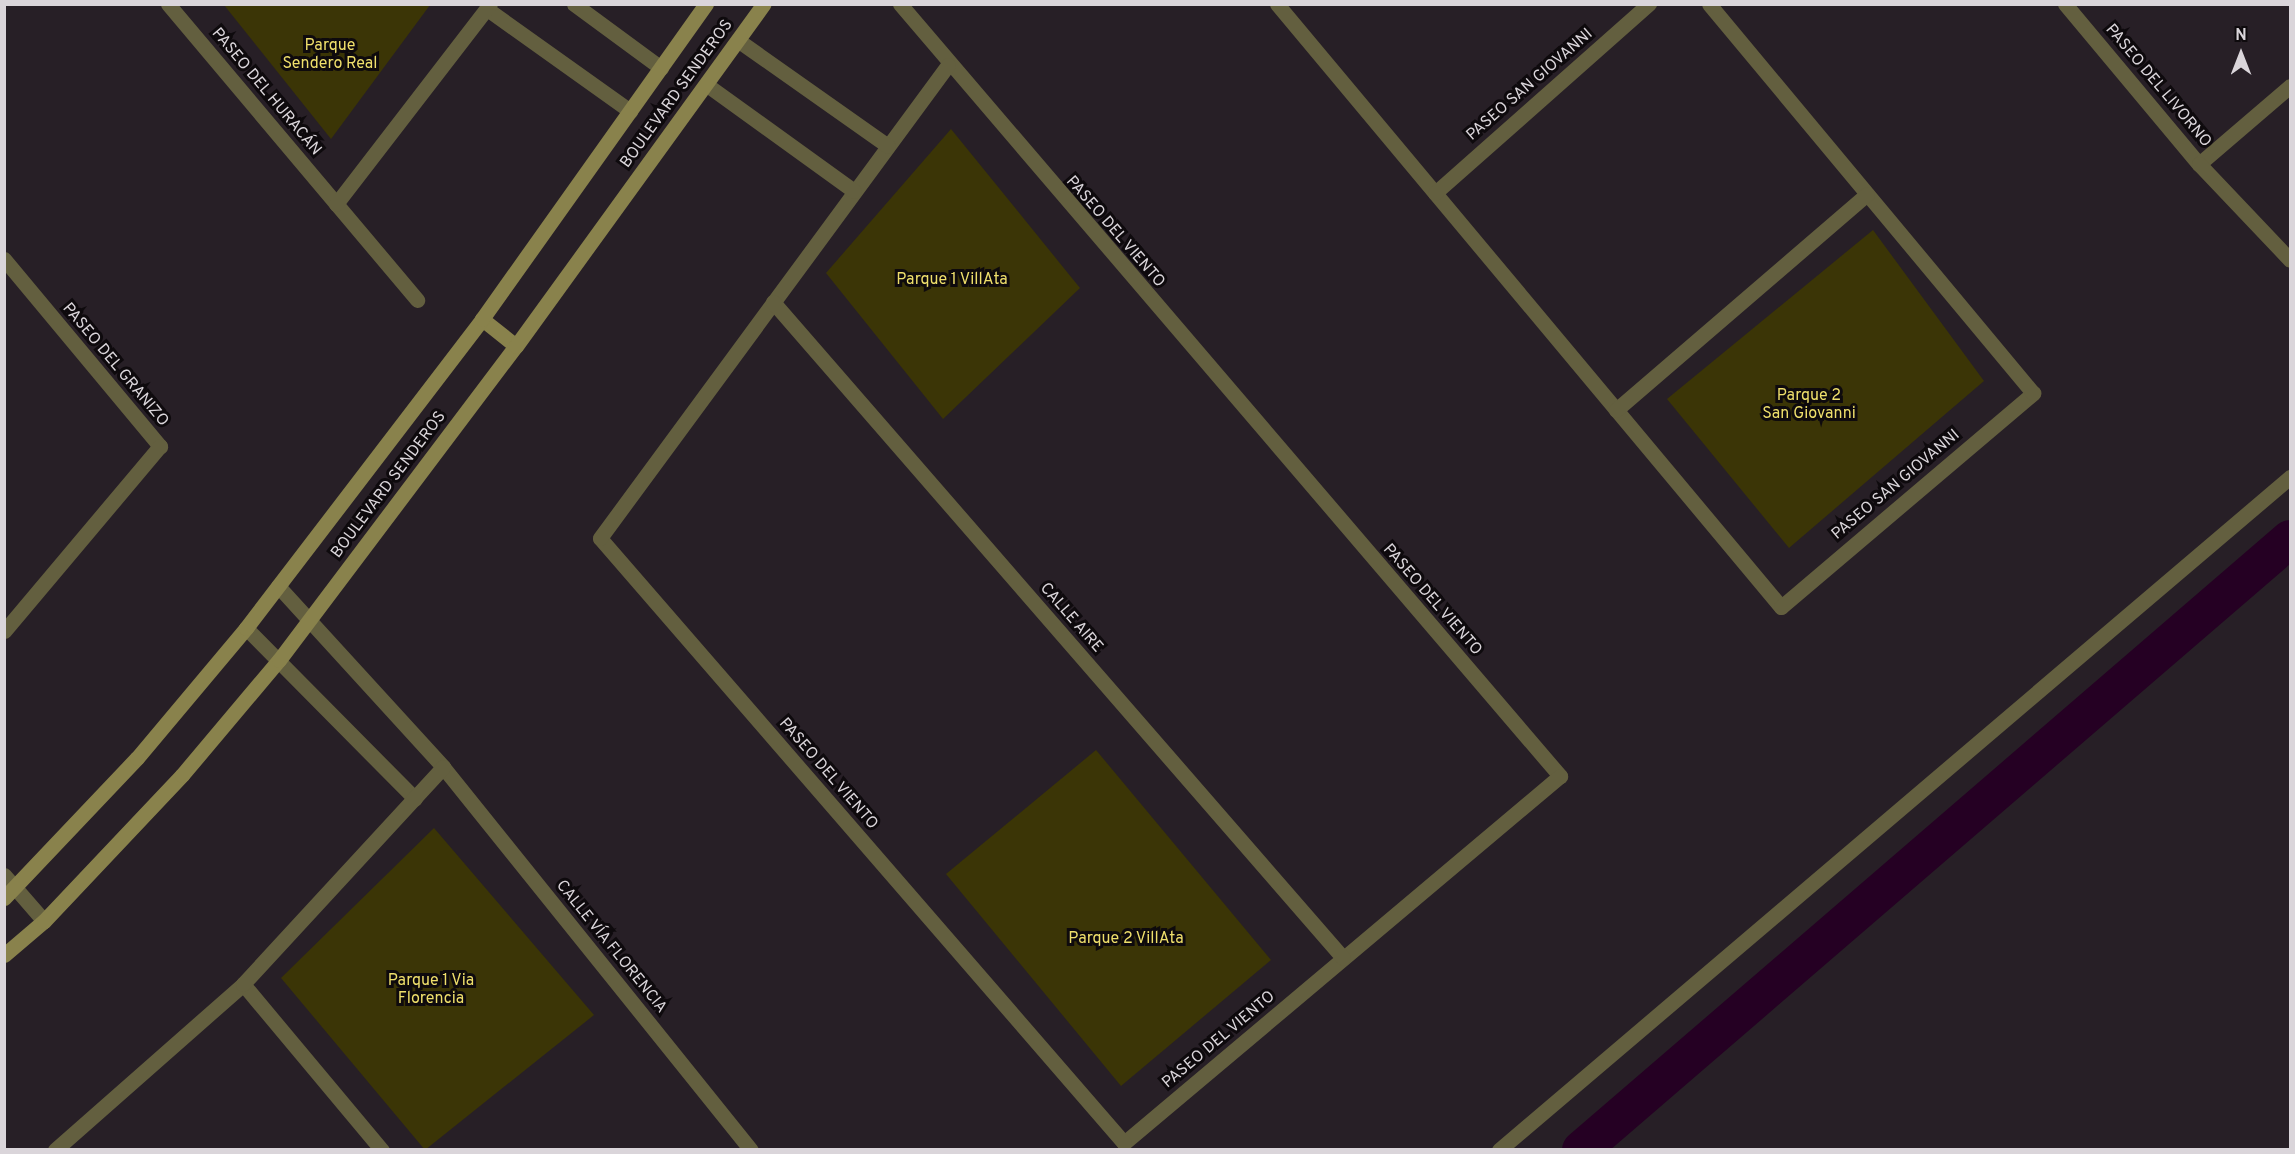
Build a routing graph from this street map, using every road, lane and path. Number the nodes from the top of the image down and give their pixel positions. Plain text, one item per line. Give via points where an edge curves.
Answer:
1 (168, 4) edge
2 (574, 4) edge
3 (706, 4) edge
4 (764, 4) edge
5 (900, 4) edge
6 (1277, 4) edge
7 (1650, 4) edge
8 (1709, 4) edge
9 (2066, 4) edge
10 (488, 7) edge
11 (740, 40) junction
12 (948, 64) junction
13 (661, 68) junction
14 (707, 85) junction
15 (2290, 86) edge
16 (630, 111) junction
17 (888, 146) junction
18 (2199, 164) junction
19 (854, 191) junction
20 (1435, 193) junction
21 (1867, 194) junction
22 (336, 204) junction
23 (4, 259) edge
24 (2290, 260) edge
25 (417, 300) dead end
26 (773, 302) junction
27 (482, 319) junction
28 (516, 346) junction
29 (1616, 410) junction
30 (2290, 477) edge
31 (278, 586) junction
32 (310, 620) junction
33 (246, 628) junction
34 (4, 631) edge
35 (279, 660) junction
36 (442, 767) junction
37 (415, 799) junction
38 (4, 875) edge
39 (10, 893) edge
40 (44, 921) junction
41 (6, 952) edge
42 (1343, 958) junction
43 (243, 984) junction
44 (55, 1149) edge
45 (382, 1149) edge
46 (751, 1149) edge
47 (1499, 1149) edge

1 - 22 street, PASEO DEL HURACÁN
2 - 13 street
3 - 13 main road, BOULEVARD SENDEROS
4 - 11 main road, BOULEVARD SENDEROS
5 - 12 street, PASEO DEL VIENTO
6 - 20 street, PASEO SAN GIOVANNI
7 - 20 street, PASEO SAN GIOVANNI
8 - 21 street, PASEO SAN GIOVANNI
9 - 18 street, PASEO DEL LIVORNO
10 - 16 street
10 - 22 street
11 - 14 main road, BOULEVARD SENDEROS
11 - 17 street
12 - 17 street, PASEO DEL VIENTO
12 - 42 street, PASEO DEL VIENTO via 1560,776
13 - 16 main road, BOULEVARD SENDEROS
14 - 19 street
14 - 28 main road, BOULEVARD SENDEROS
15 - 18 street, PASEO DEL LIVORNO
16 - 27 main road, BOULEVARD SENDEROS
17 - 19 street, PASEO DEL VIENTO
18 - 24 street, PASEO DEL LIVORNO
19 - 26 street, PASEO DEL VIENTO
20 - 29 street, PASEO SAN GIOVANNI
21 - 29 street
21 - 29 street, PASEO SAN GIOVANNI via 2033,393 1781,608
22 - 25 street, PASEO DEL HURACÁN
23 - 34 street, PASEO DEL GRANIZO via 160,446
26 - 42 street, CALLE AIRE
26 - 42 street, PASEO DEL VIENTO via 600,538 1124,1143
27 - 28 main road
27 - 31 main road, BOULEVARD SENDEROS
28 - 32 main road, BOULEVARD SENDEROS
30 - 47 street
31 - 32 street, CALLE VÍA FLORENCIA
31 - 33 main road, BOULEVARD SENDEROS
32 - 35 main road, BOULEVARD SENDEROS
32 - 36 street, CALLE VÍA FLORENCIA
33 - 35 street
33 - 39 main road, BOULEVARD SENDEROS via 137,758
35 - 37 street
35 - 40 main road, BOULEVARD SENDEROS via 182,775
36 - 37 street
36 - 46 street, CALLE VÍA FLORENCIA
37 - 43 street
38 - 39 street
39 - 40 street
40 - 41 main road, BOULEVARD SENDEROS
43 - 44 street
43 - 45 street

